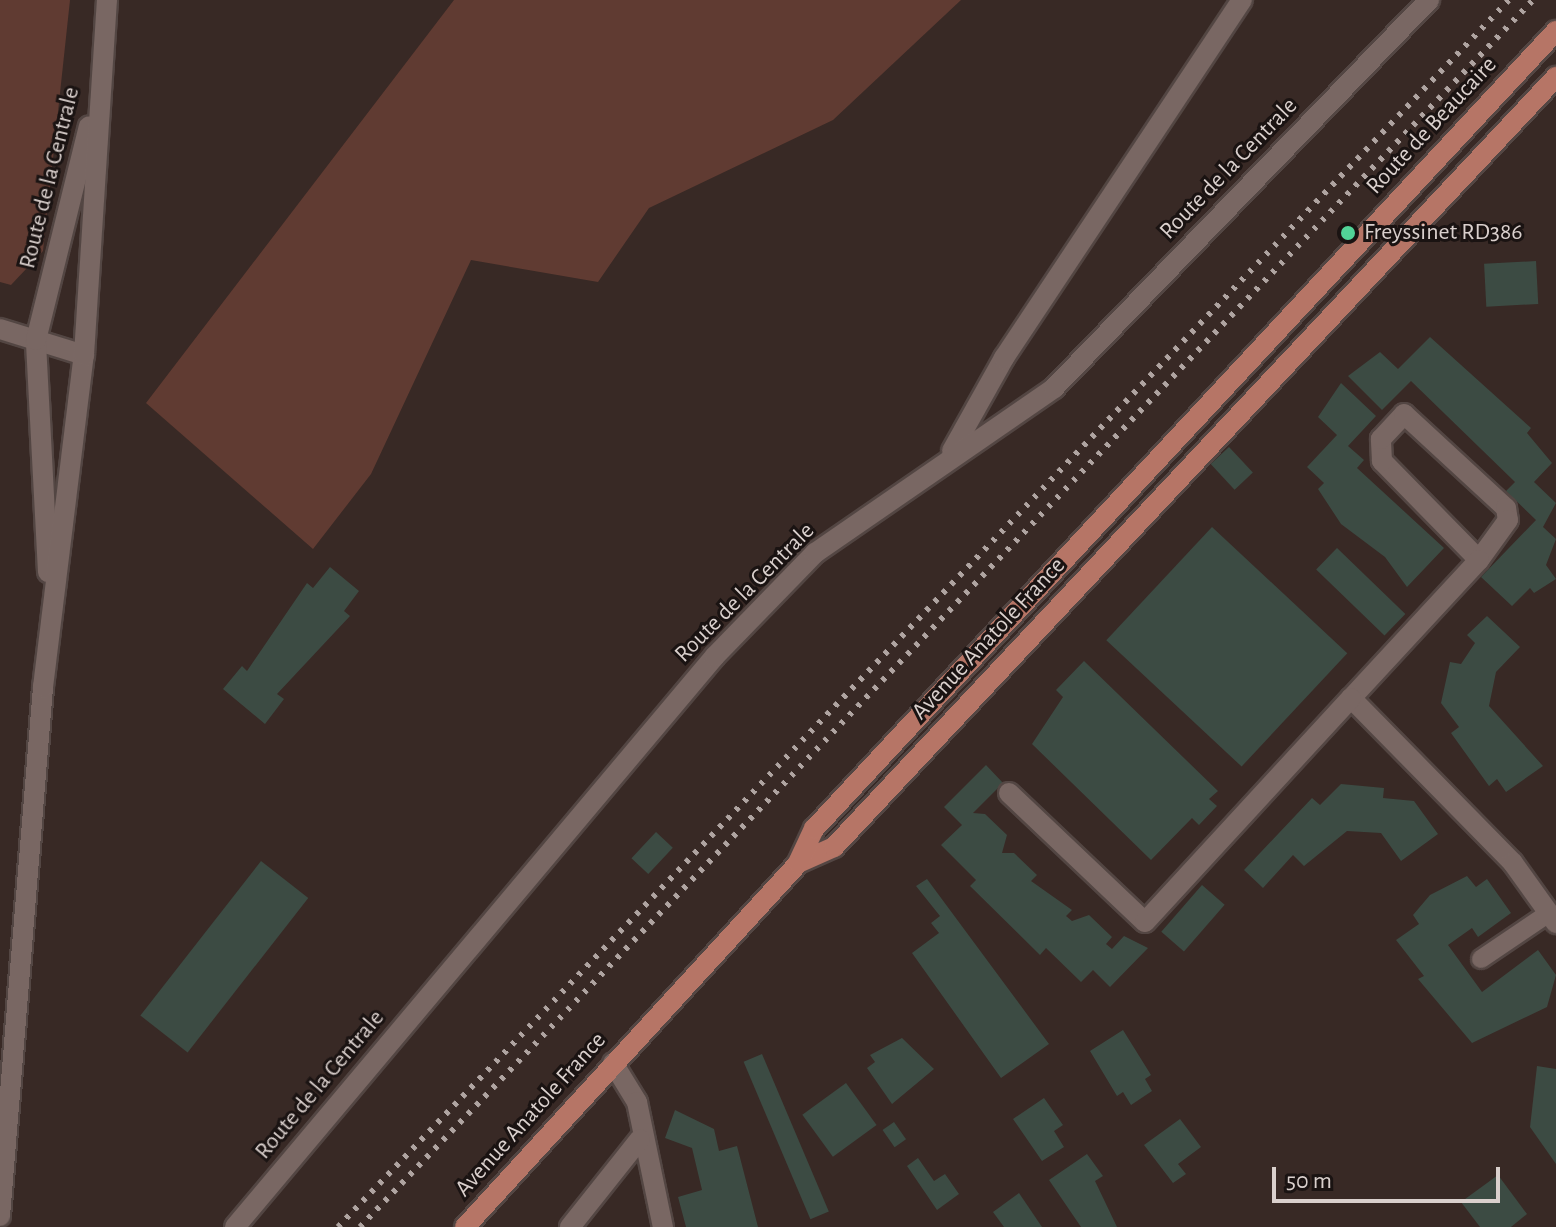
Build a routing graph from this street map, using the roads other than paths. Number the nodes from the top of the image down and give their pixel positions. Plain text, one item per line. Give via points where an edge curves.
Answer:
1 (107, 0) edge
2 (1242, 0) edge
3 (1429, 0) edge
4 (1556, 31) edge
5 (102, 76) junction
6 (1556, 77) edge
7 (0, 329) edge
8 (36, 340) junction
9 (84, 355) junction
10 (1184, 432) joint
11 (950, 454) junction
12 (1097, 526) junction
13 (1113, 543) junction
14 (1479, 560) junction
15 (50, 627) junction
16 (1351, 698) junction
17 (1009, 793) dead end
18 (798, 863) junction
19 (1552, 918) edge
20 (1481, 959) dead end
21 (613, 1063) junction
22 (640, 1139) junction
23 (0, 1216) edge
24 (235, 1227) edge
25 (465, 1227) edge
26 (570, 1227) edge
27 (663, 1227) edge

1 - 5 street, Route de la Centrale
2 - 11 street via 1004,358
3 - 11 street, Route de la Centrale via 1054,388
4 - 10 main road, Route de Beaucaire
5 - 8 street, Route de la Centrale
5 - 9 street, Route de la Centrale
6 - 13 main road, Avenue Anatole France
7 - 8 street
8 - 9 street
8 - 15 street, Route de la Centrale
9 - 15 street, Route de la Centrale
10 - 12 main road, Avenue Anatole France
11 - 24 street, Route de la Centrale via 815,553 715,656
12 - 13 main road
12 - 18 main road, Avenue Anatole France via 814,829
13 - 18 main road, Avenue Anatole France via 834,847
14 - 14 street via 1382,461 1381,439 1404,414 1506,508 1506,530
14 - 16 street
15 - 23 street, Route de la Centrale
16 - 17 street via 1145,922
16 - 19 street via 1513,863
18 - 21 main road, Avenue Anatole France
19 - 20 lane
21 - 22 street via 637,1102
21 - 25 main road, Avenue Anatole France
22 - 26 street
22 - 27 street

